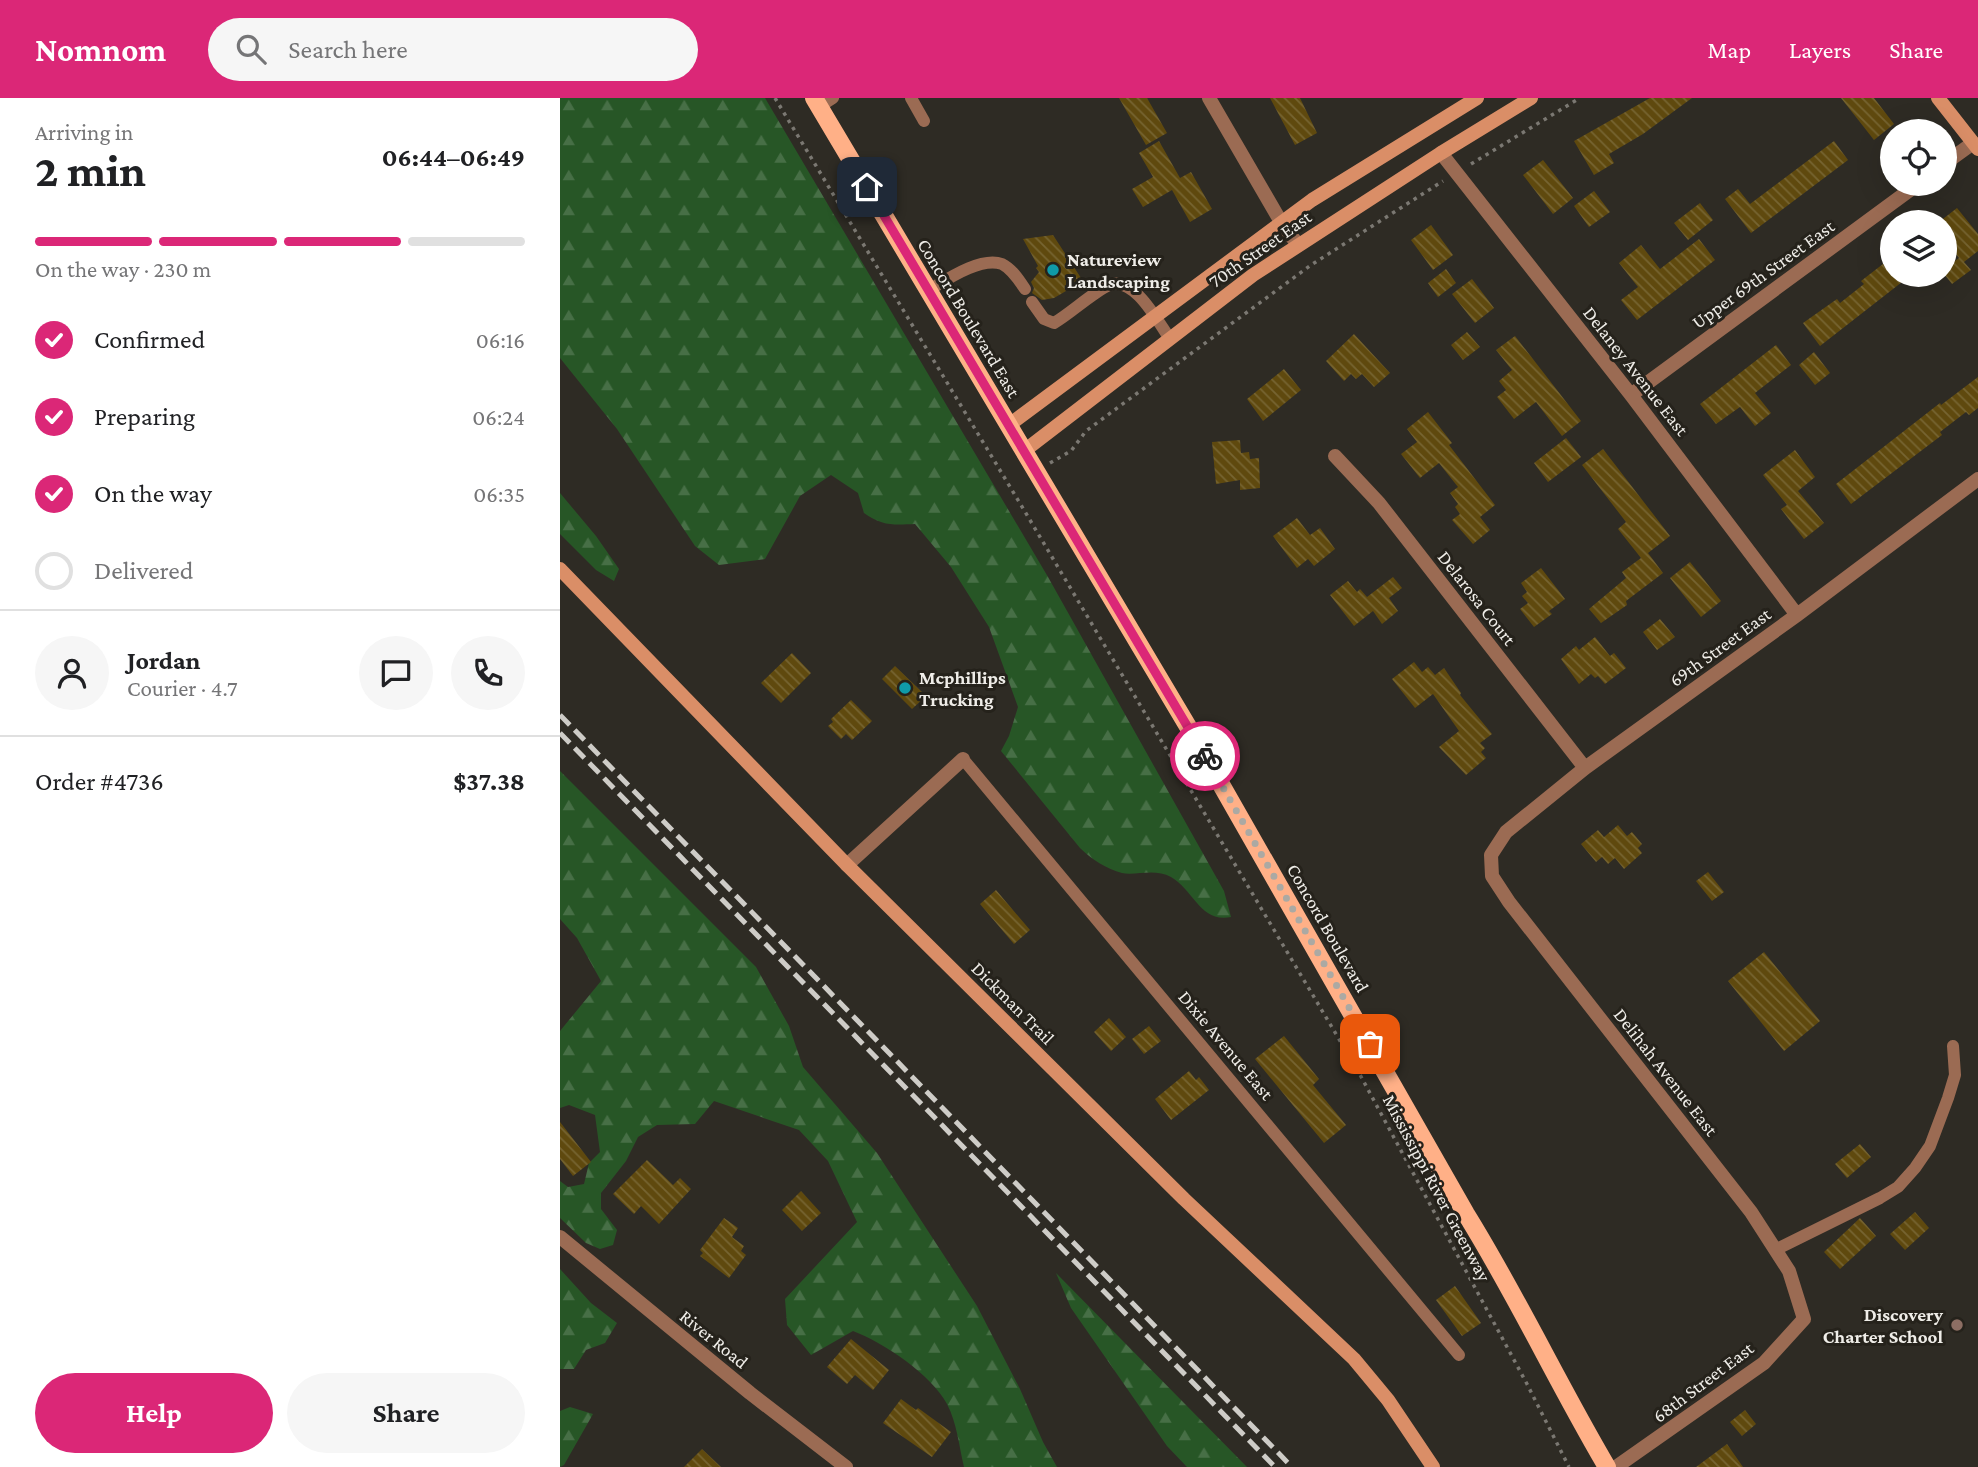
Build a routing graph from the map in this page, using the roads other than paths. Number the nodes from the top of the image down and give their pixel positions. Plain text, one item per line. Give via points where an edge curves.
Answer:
1 (911, 98) edge
2 (1209, 98) edge
3 (1476, 98) edge
4 (1531, 98) edge
5 (1938, 98) edge
6 (822, 101) edge
7 (924, 121) dead end
8 (1976, 146) edge
9 (1441, 153) junction
10 (1957, 157) edge
11 (1902, 196) edge
12 (1281, 222) junction
13 (1298, 245) junction
14 (1025, 289) dead end
15 (929, 290) junction
16 (1032, 302) dead end
17 (1154, 316) junction
18 (1170, 339) junction
19 (1631, 395) junction
20 (1009, 425) junction
21 (1024, 451) junction
22 (1335, 456) dead end
23 (1978, 479) edge
24 (560, 569) edge
25 (1797, 615) junction
26 (963, 759) joint
27 (1585, 768) junction
28 (1491, 855) joint
29 (847, 866) junction
30 (1953, 1046) dead end
31 (560, 1237) edge
32 (1776, 1251) junction
33 (1804, 1319) joint
34 (1459, 1355) dead end
35 (846, 1467) edge
36 (1433, 1467) edge
37 (1607, 1467) edge
38 (1616, 1467) edge

1 - 7 lane
2 - 12 street
3 - 12 street, 70th Street East
4 - 9 street, 70th Street East
5 - 8 street
6 - 15 main road, Concord Boulevard East
8 - 10 street
9 - 13 street, 70th Street East
9 - 19 street, Delaney Avenue East
11 - 19 street, Upper 69th Street East
12 - 13 street
12 - 17 street, 70th Street East
13 - 18 street, 70th Street East
14 - 15 lane via 1002,264 989,262
15 - 20 main road, Concord Boulevard East
16 - 17 lane via 1044,319 1054,323 1110,285 1124,284
17 - 18 lane
17 - 20 street, 70th Street East
18 - 21 street, 70th Street East
19 - 25 street, Delaney Avenue East
20 - 21 main road, Concord Boulevard East
21 - 37 main road, Concord Boulevard via 1496,1262
22 - 27 street, Delarosa Court via 1378,503
23 - 25 street, 69th Street East
24 - 29 street, Dickman Trail
25 - 27 street, 69th Street East
26 - 29 street
26 - 34 lane, Dixie Avenue East
27 - 28 street, 69th Street East via 1506,832
28 - 32 street, Delihah Avenue East via 1492,876 1509,902 1751,1212
29 - 36 street, Dickman Trail via 1184,1199 1354,1359
30 - 32 lane via 1955,1075 1948,1098 1930,1146 1915,1168 1898,1187
31 - 35 street, River Road
32 - 33 street, Delihah Avenue East via 1789,1272
33 - 38 street, 68th Street East via 1764,1363

